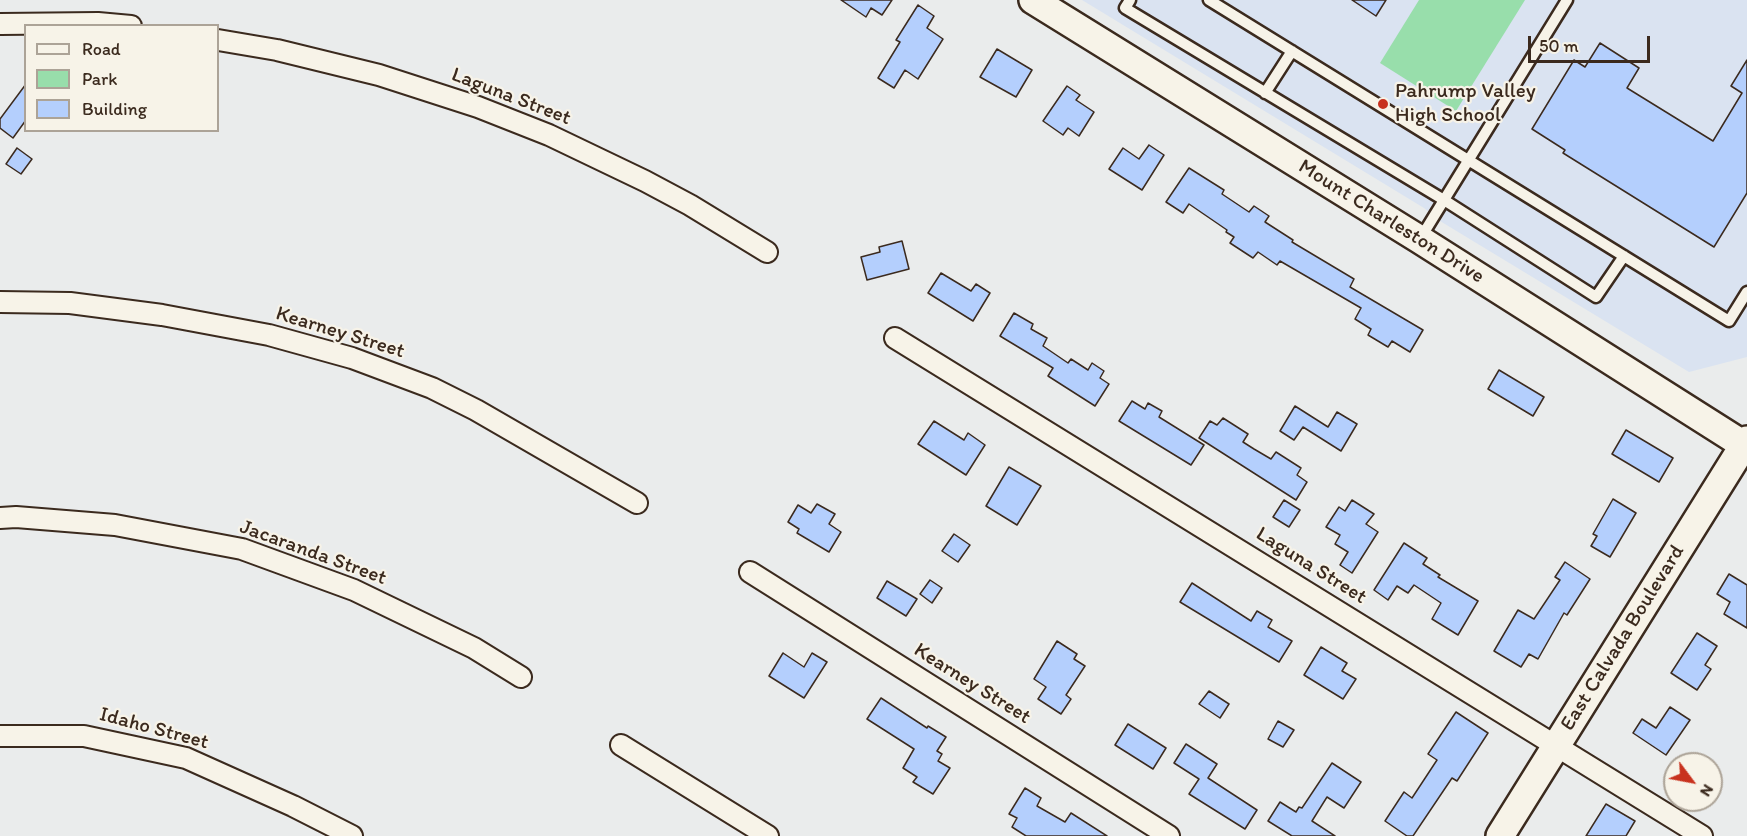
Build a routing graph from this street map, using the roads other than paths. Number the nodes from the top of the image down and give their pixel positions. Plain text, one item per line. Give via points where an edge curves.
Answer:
1 (1033, 0) edge
2 (1130, 0) edge
3 (1209, 0) edge
4 (1567, 0) edge
5 (0, 24) edge
6 (109, 24) edge
7 (219, 40) edge
8 (1292, 51) junction
9 (1265, 93) junction
10 (1468, 160) junction
11 (1444, 200) junction
12 (1419, 239) junction
13 (767, 252) dead end
14 (1624, 256) junction
15 (1747, 292) edge
16 (0, 302) edge
17 (895, 338) dead end
18 (1746, 444) edge
19 (637, 503) dead end
20 (0, 518) edge
21 (750, 572) dead end
22 (521, 677) dead end
23 (0, 736) edge
24 (621, 745) dead end
25 (1556, 746) junction
26 (352, 836) edge
27 (768, 836) edge
28 (1169, 836) edge
29 (1500, 836) edge
30 (1702, 836) edge

1 - 12 street, Mount Charleston Drive
2 - 9 lane via 1125,8
3 - 8 lane
4 - 10 lane
5 - 6 street
7 - 13 street, Laguna Street via 379,75 478,107 549,135 645,181
8 - 9 lane
8 - 10 lane
9 - 11 lane
10 - 11 lane
10 - 14 lane
11 - 12 lane
11 - 14 lane via 1596,297
12 - 18 street, Mount Charleston Drive
14 - 15 lane via 1729,321
16 - 19 street, Kearney Street via 70,303 162,315 269,335 352,358 432,388 476,410
17 - 25 street, Laguna Street
18 - 25 street, East Calvada Boulevard
20 - 22 street, Jacaranda Street via 115,525 242,549 354,590 474,648
21 - 28 street, Kearney Street
23 - 26 street, Idaho Street via 84,736 186,758
24 - 27 street
25 - 29 street, East Calvada Boulevard
25 - 30 street, Laguna Street

